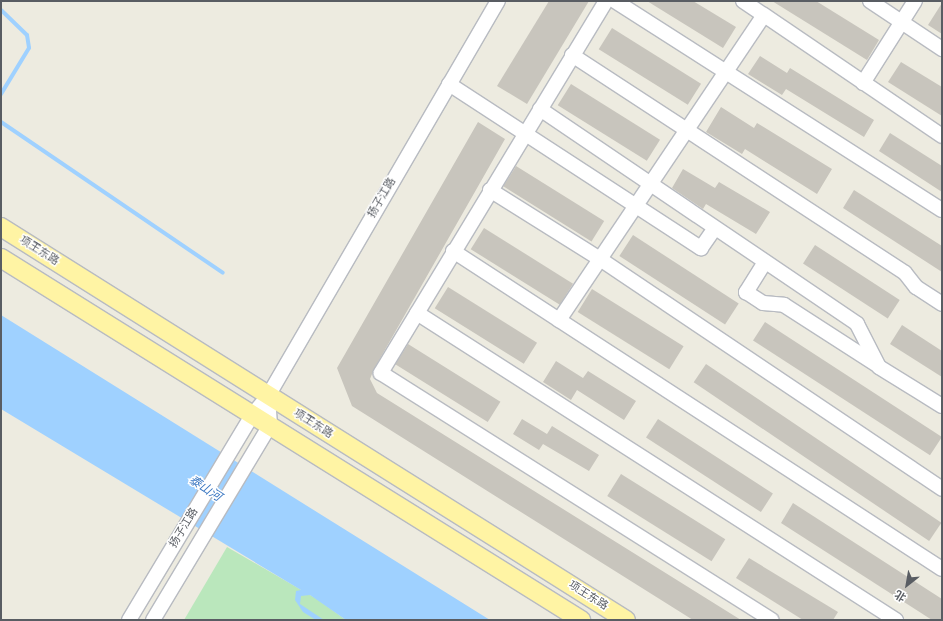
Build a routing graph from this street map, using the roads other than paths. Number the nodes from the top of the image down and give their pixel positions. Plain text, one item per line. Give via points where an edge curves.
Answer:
1 (498, 1) edge
2 (606, 1) edge
3 (615, 1) edge
4 (743, 1) edge
5 (870, 1) edge
6 (915, 1) edge
7 (764, 15) junction
8 (902, 22) junction
9 (942, 49) edge
10 (572, 55) junction
11 (726, 73) junction
12 (863, 83) junction
13 (449, 84) junction
14 (540, 109) junction
15 (687, 130) junction
16 (526, 132) junction
17 (942, 136) edge
18 (651, 184) junction
19 (490, 190) junction
20 (636, 206) junction
21 (942, 210) edge
22 (1, 227) edge
23 (715, 228) junction
24 (453, 251) junction
25 (1, 258) edge
26 (600, 259) junction
27 (765, 262) junction
28 (942, 304) edge
29 (417, 313) junction
30 (559, 320) junction
31 (879, 367) junction
32 (268, 396) junction
33 (942, 406) edge
34 (253, 414) junction
35 (270, 425) junction
36 (942, 489) edge
37 (942, 569) edge
38 (129, 620) edge
39 (152, 620) edge
40 (581, 620) edge
41 (626, 620) edge
42 (771, 620) edge
43 (896, 620) edge

1 - 13 street, 扬子江路
2 - 10 street
3 - 11 street
4 - 7 street
5 - 8 street
6 - 8 street
7 - 11 street
7 - 12 street
8 - 9 street
8 - 12 street
10 - 14 street
10 - 15 street
11 - 15 street
11 - 21 street
12 - 17 street
13 - 16 street
13 - 32 street, 扬子江路
14 - 16 street
14 - 18 street
15 - 18 street
15 - 28 street via 905,272 916,287
16 - 19 street
16 - 20 street
18 - 20 street
18 - 23 street
19 - 24 street
19 - 26 street
20 - 23 street via 701,248
20 - 26 street
22 - 32 main road, 项王东路
23 - 27 street
24 - 29 street
24 - 30 street
25 - 34 main road
26 - 30 street
26 - 36 street
27 - 31 street via 857,324
27 - 31 street via 746,292 763,303 784,305
29 - 42 street via 381,373
29 - 43 street
30 - 37 street
31 - 33 street
32 - 34 street, 扬子江路
32 - 35 street
32 - 41 main road, 项王东路
34 - 35 main road
34 - 38 street, 扬子江路
35 - 39 street, 扬子江路
35 - 40 main road

